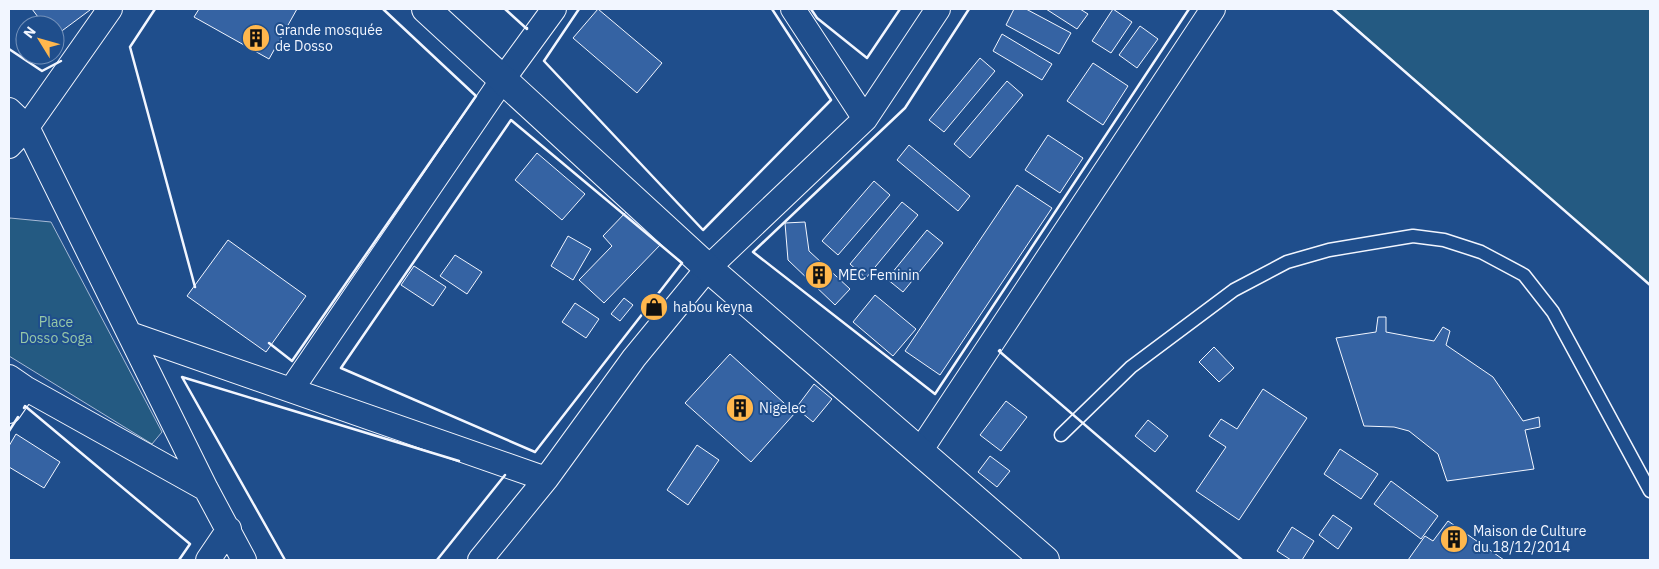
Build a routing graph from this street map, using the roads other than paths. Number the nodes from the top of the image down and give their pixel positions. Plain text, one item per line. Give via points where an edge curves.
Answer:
1 (110, 9) edge
2 (426, 9) edge
3 (554, 9) edge
4 (793, 9) edge
5 (938, 9) edge
6 (1213, 9) edge
7 (503, 79) junction
8 (9, 110) edge
9 (865, 119) junction
10 (27, 127) junction
11 (9, 146) edge
12 (708, 268) junction
13 (130, 334) junction
14 (17, 382) edge
15 (291, 390) junction
16 (9, 411) edge
17 (1061, 434) dead end
18 (920, 451) junction
19 (546, 479) junction
20 (206, 489) junction
21 (1650, 491) edge
22 (229, 529) junction
23 (208, 560) edge
24 (244, 560) edge
25 (480, 560) edge
26 (1045, 560) edge

1 - 10 street
2 - 7 street
3 - 7 street
4 - 9 street
5 - 9 street
6 - 18 street
7 - 12 street
7 - 15 street
8 - 10 street
9 - 12 street
10 - 11 street
10 - 13 street
12 - 18 street
12 - 19 street via 634,358
13 - 15 street
13 - 20 street
14 - 16 street
14 - 20 street
15 - 19 street
17 - 21 lane via 1131,367 1234,290 1287,262 1329,250 1413,236 1444,240 1481,252 1524,275 1553,312
18 - 26 street
19 - 25 street
20 - 22 street
22 - 23 street
22 - 24 street

